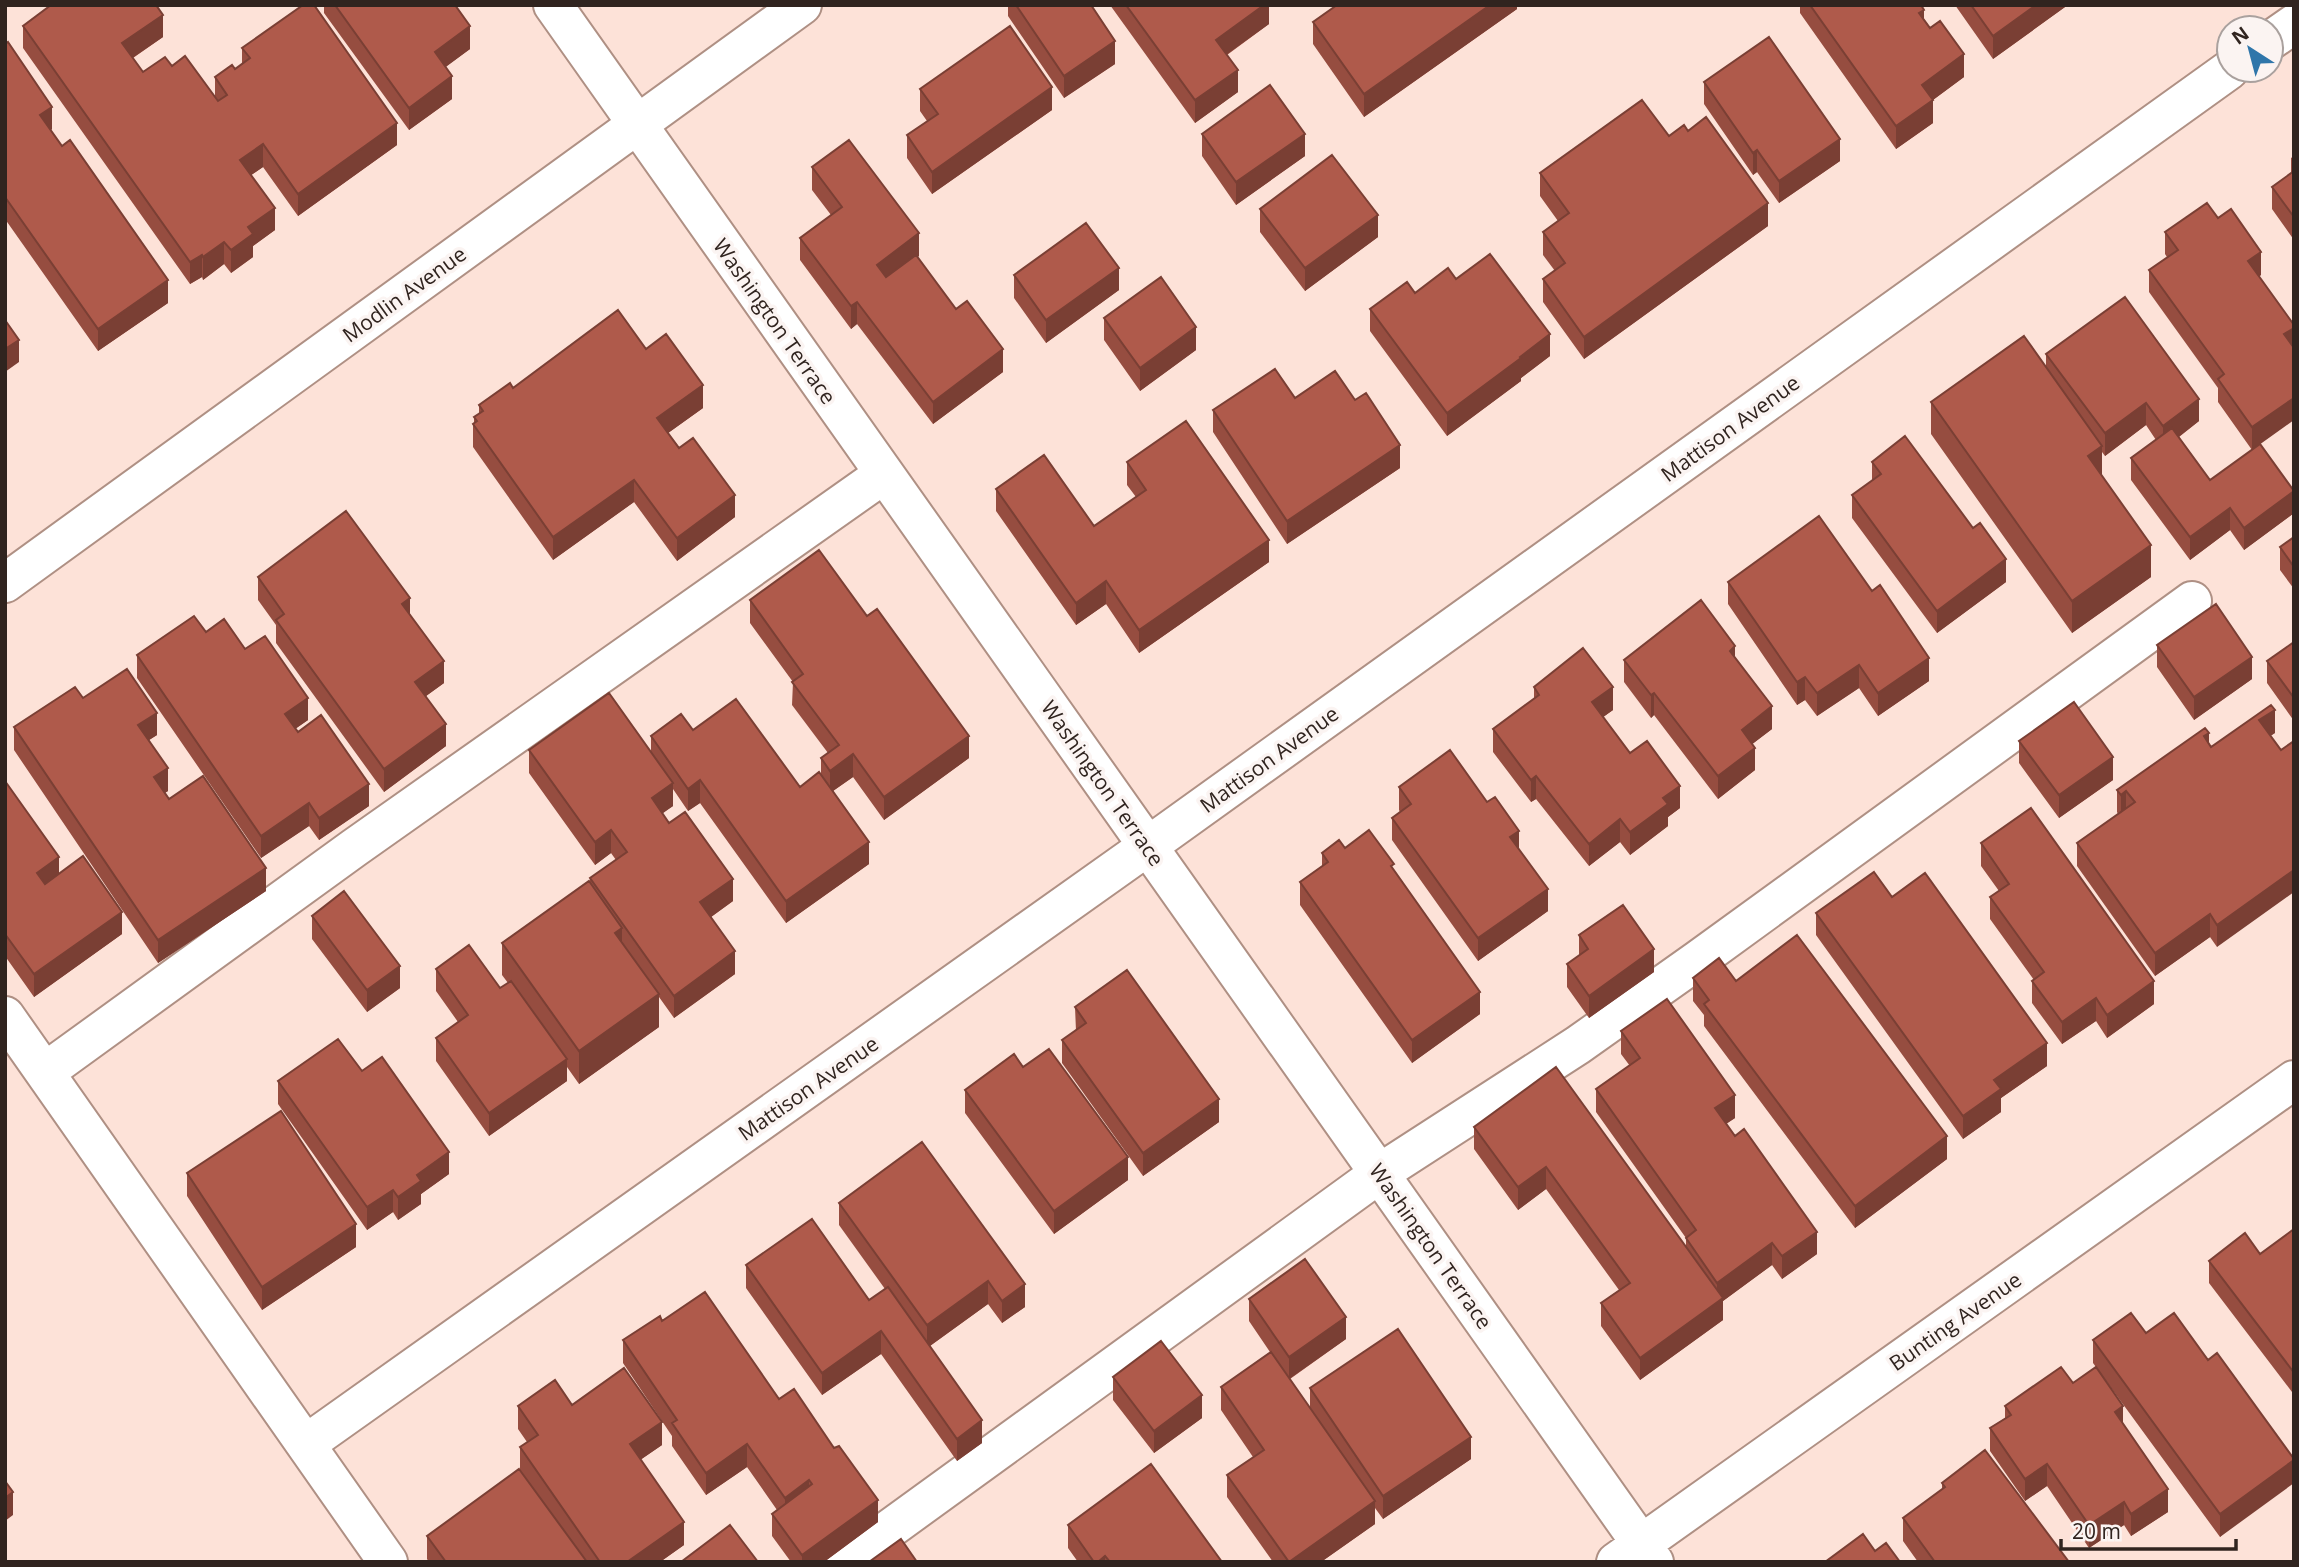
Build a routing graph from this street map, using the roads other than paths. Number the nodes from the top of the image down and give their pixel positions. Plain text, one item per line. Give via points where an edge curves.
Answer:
1 (553, 5) edge
2 (802, 5) edge
3 (2215, 80) edge
4 (637, 125) junction
5 (884, 474) junction
6 (5, 583) edge
7 (2192, 601) dead end
8 (1148, 846) junction
9 (5, 1016) edge
10 (45, 1072) junction
11 (2294, 1080) edge
12 (1380, 1173) junction
13 (306, 1444) junction
14 (1637, 1556) edge
15 (388, 1562) edge
16 (844, 1562) edge

1 - 4 street, Washington Terrace
2 - 4 street, Modlin Avenue
3 - 8 street, Mattison Avenue
4 - 5 street, Washington Terrace
4 - 6 street, Modlin Avenue
5 - 8 street, Washington Terrace
5 - 10 street
7 - 12 street via 1578,1045
8 - 12 street, Washington Terrace
8 - 13 street, Mattison Avenue
9 - 10 street
10 - 13 street
11 - 14 street, Bunting Avenue
12 - 14 street, Washington Terrace
12 - 16 street
13 - 15 street

